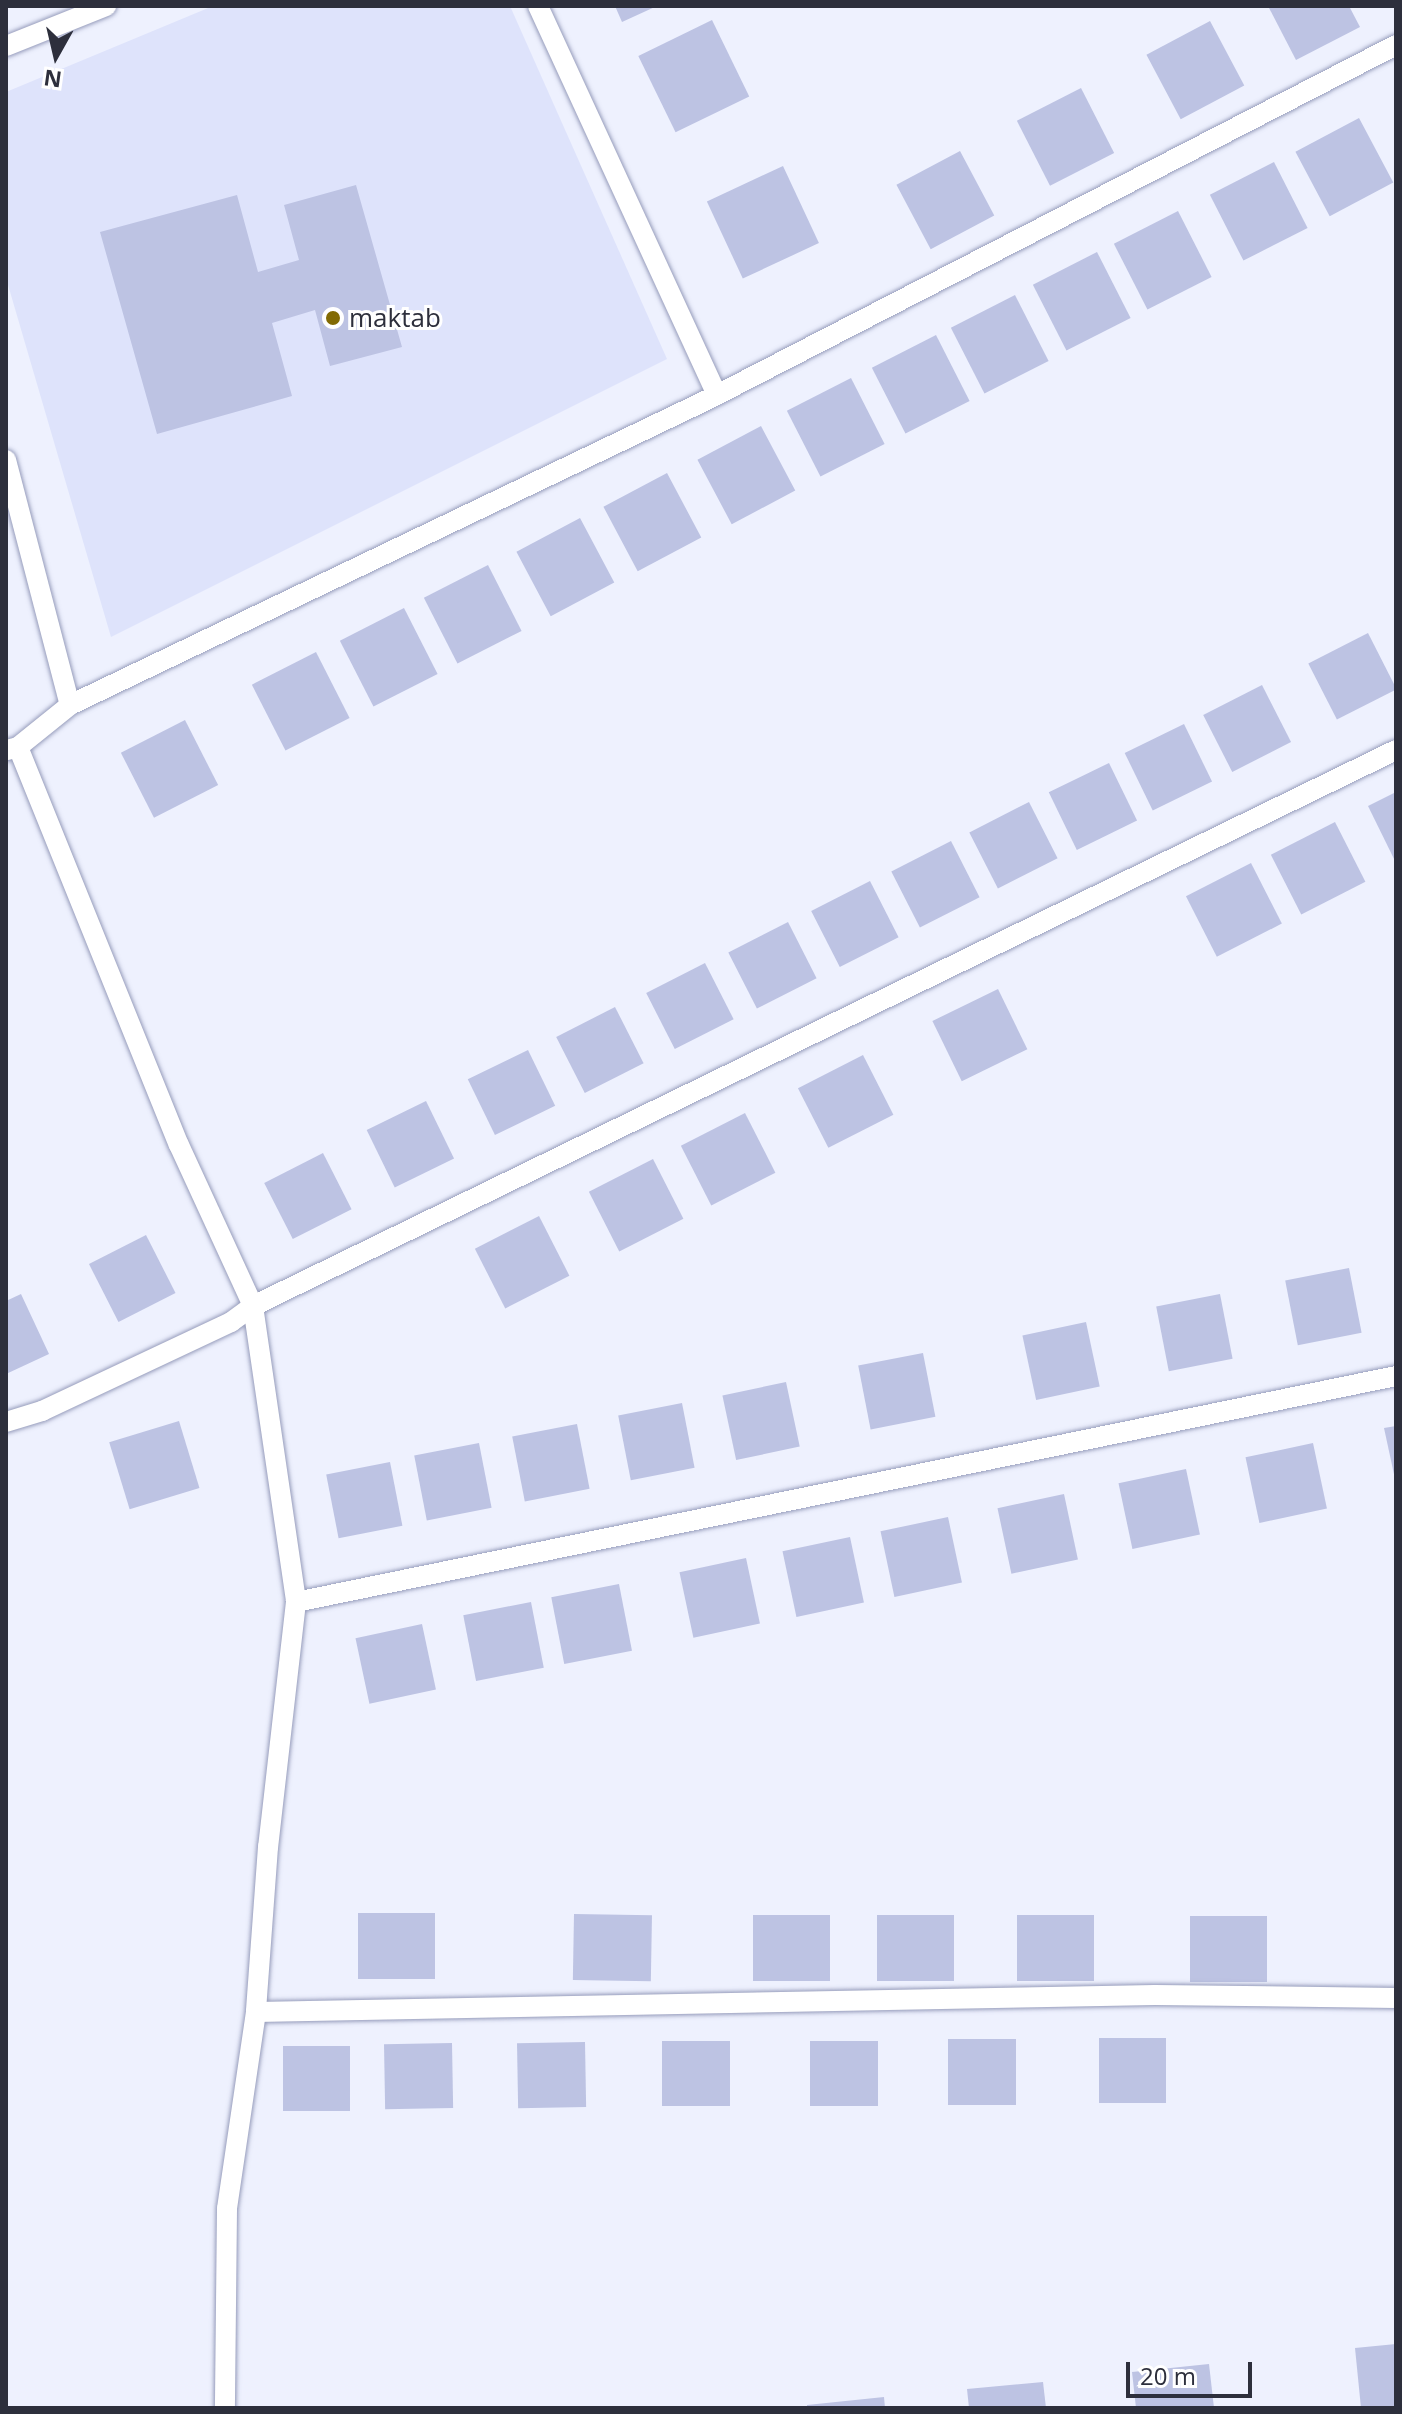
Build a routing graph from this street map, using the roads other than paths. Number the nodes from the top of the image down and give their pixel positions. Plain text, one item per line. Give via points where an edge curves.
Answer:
1 (106, 6) edge
2 (538, 6) edge
3 (1396, 45) edge
4 (6, 46) edge
5 (717, 395) junction
6 (6, 460) edge
7 (70, 705) junction
8 (12, 749) edge
9 (1396, 750) edge
10 (253, 1306) junction
11 (1396, 1376) edge
12 (6, 1422) edge
13 (296, 1602) junction
14 (1396, 1998) edge
15 (256, 2012) junction
16 (225, 2408) edge

1 - 4 lane
2 - 5 lane
3 - 5 lane
5 - 7 lane
6 - 7 lane
7 - 8 lane
8 - 10 lane
9 - 10 lane
10 - 12 lane via 231,1322 42,1411
10 - 13 lane
11 - 13 lane
13 - 15 lane via 268,1847
14 - 15 lane via 1155,1995
15 - 16 lane via 227,2209

